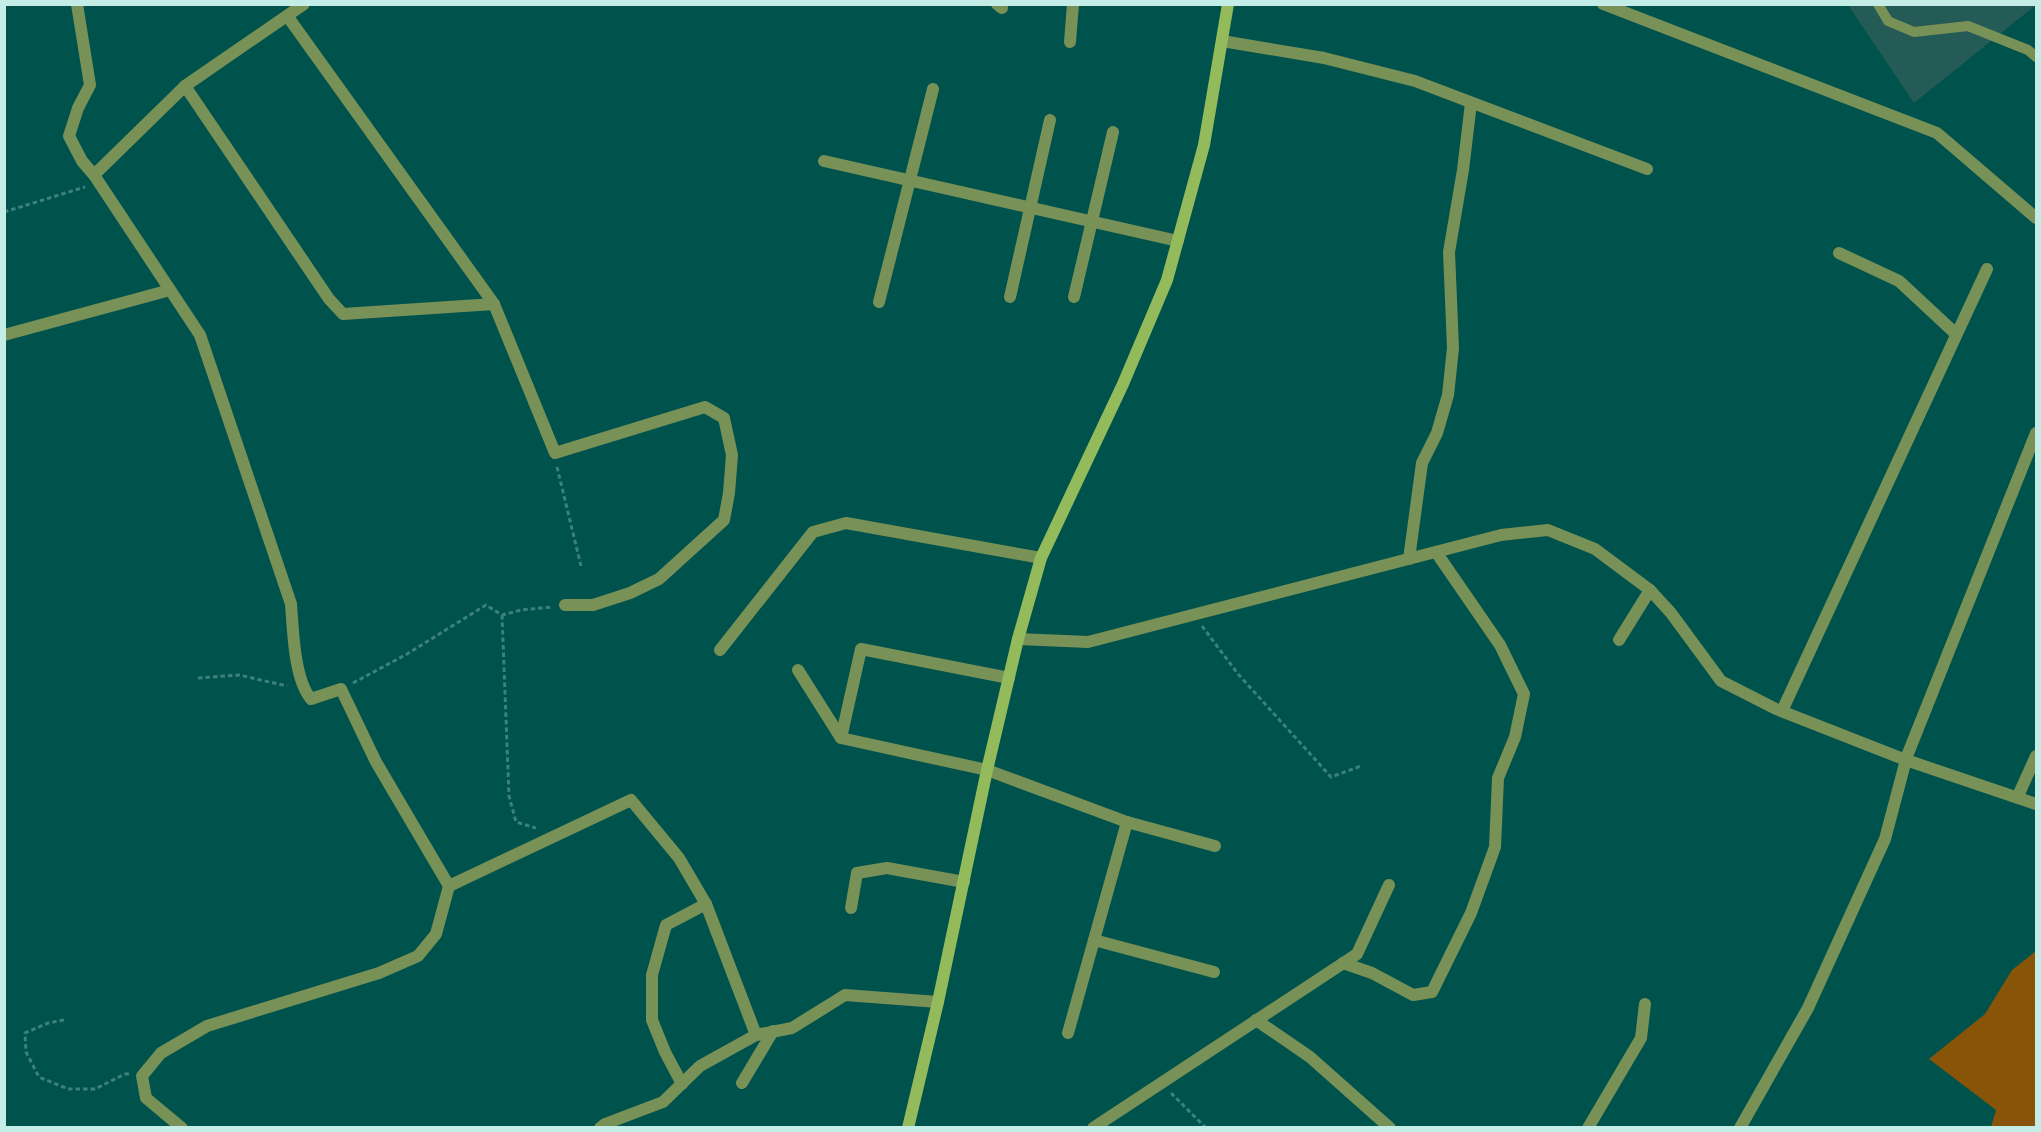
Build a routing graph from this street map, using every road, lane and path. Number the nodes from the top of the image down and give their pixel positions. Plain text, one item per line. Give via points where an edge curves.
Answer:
1 (77, 4) edge
2 (304, 4) edge
3 (1073, 4) edge
4 (1228, 4) edge
5 (1604, 4) edge
6 (1878, 4) edge
7 (288, 17) junction
8 (1222, 41) junction
9 (1070, 42) dead end
10 (2037, 57) edge
11 (185, 86) junction
12 (933, 89) dead end
13 (1471, 103) junction
14 (1050, 120) dead end
15 (1113, 132) dead end
16 (824, 161) dead end
17 (1647, 169) dead end
18 (96, 179) junction
19 (910, 180) junction
20 (1030, 207) junction
21 (4, 212) edge
22 (2037, 218) edge
23 (1092, 221) junction
24 (1178, 241) junction
25 (1839, 253) dead end
26 (1987, 268) dead end
27 (170, 290) junction
28 (1010, 297) dead end
29 (1074, 297) dead end
30 (879, 302) dead end
31 (494, 304) junction
32 (1956, 334) junction
33 (4, 335) edge
34 (2037, 434) edge
35 (555, 453) junction
36 (1436, 552) junction
37 (1041, 558) junction
38 (1409, 559) junction
39 (581, 566) dead end
40 (1650, 590) junction
41 (565, 605) joint
42 (502, 615) junction
43 (1193, 615) junction
44 (1018, 639) junction
45 (1619, 640) dead end
46 (720, 650) dead end
47 (798, 670) dead end
48 (198, 678) dead end
49 (1009, 678) junction
50 (341, 689) junction
51 (304, 690) junction
52 (1782, 711) junction
53 (841, 738) junction
54 (2037, 756) edge
55 (1906, 760) junction
56 (1361, 766) dead end
57 (987, 770) junction
58 (2018, 796) junction
59 (2037, 804) edge
60 (1127, 822) junction
61 (559, 834) junction
62 (1215, 846) dead end
63 (964, 882) junction
64 (1389, 885) dead end
65 (449, 886) junction
66 (706, 904) junction
67 (851, 908) dead end
68 (1094, 940) junction
69 (1343, 963) junction
70 (1214, 972) dead end
71 (938, 1002) junction
72 (1645, 1004) dead end
73 (64, 1020) dead end
74 (1256, 1020) junction
75 (773, 1031) junction
76 (1068, 1033) dead end
77 (756, 1035) junction
78 (142, 1076) junction
79 (1160, 1082) junction
80 (742, 1083) dead end
81 (682, 1084) junction
82 (182, 1128) edge
83 (600, 1128) edge
84 (908, 1128) edge
85 (1093, 1128) edge
86 (1206, 1128) edge
87 (1390, 1128) edge
88 (1588, 1128) edge
89 (1740, 1128) edge

1 - 18 street via 90,85 69,136
2 - 7 street
3 - 9 street
4 - 8 main road
5 - 22 street via 1937,134
6 - 10 lane via 1888,21 1914,32 1968,26
7 - 11 street
7 - 31 street
8 - 13 street via 1324,58 1415,81
8 - 24 main road via 1204,145
11 - 18 street
11 - 31 street via 343,314
12 - 19 street
13 - 17 street
13 - 38 street via 1449,252 1453,348 1448,395 1437,433 1422,463
14 - 20 street
15 - 23 street
16 - 19 street
18 - 21 path
18 - 27 street
19 - 20 street
19 - 30 street
20 - 23 street
20 - 28 street
23 - 24 street
23 - 29 street
24 - 37 main road via 1167,280 1123,384
25 - 32 street via 1899,281
26 - 32 street
27 - 33 street
27 - 51 street via 200,335 287,592
31 - 35 street
32 - 52 street
34 - 55 street
35 - 39 path
35 - 41 street via 705,407 724,418 732,454 724,520 659,579 593,605
36 - 38 street
36 - 40 street via 1501,535 1548,530 1595,549
36 - 69 street via 1500,645 1524,694 1515,737 1498,778 1495,848 1472,913 1432,992 1413,995
37 - 44 main road
37 - 46 street via 846,523 813,532
38 - 43 street
40 - 45 street
40 - 52 street via 1721,681
41 - 42 path
42 - 50 path via 486,605
42 - 61 path via 509,796 516,822
43 - 44 street via 1088,642
43 - 56 path via 1238,674 1331,777
44 - 49 main road
47 - 53 street
48 - 51 path via 239,675
49 - 53 street via 861,649
49 - 57 main road
50 - 51 street via 311,699
50 - 65 street via 376,762
52 - 55 street
53 - 57 street
54 - 58 street
55 - 58 street
55 - 89 street via 1880,850 1808,1008
57 - 60 street
57 - 63 main road
58 - 59 street
60 - 62 street
60 - 68 street
61 - 65 street
61 - 66 street via 631,800 679,858
63 - 67 street via 887,868 857,873
63 - 71 main road
64 - 69 street via 1357,954
65 - 78 street via 436,934 418,956 379,973 207,1026 161,1053
66 - 77 street
66 - 81 street via 666,925 652,975 652,1020
68 - 70 street
68 - 76 street
69 - 74 street
71 - 75 street via 845,995 792,1028
71 - 84 main road
72 - 88 street via 1641,1038
73 - 78 path via 25,1033 26,1052 39,1077 68,1089 95,1089 125,1074
74 - 79 street
74 - 87 street via 1310,1057
75 - 77 street
75 - 80 street
77 - 81 street via 700,1066
78 - 82 street via 146,1098
79 - 85 street
79 - 86 path
81 - 83 street via 663,1102

